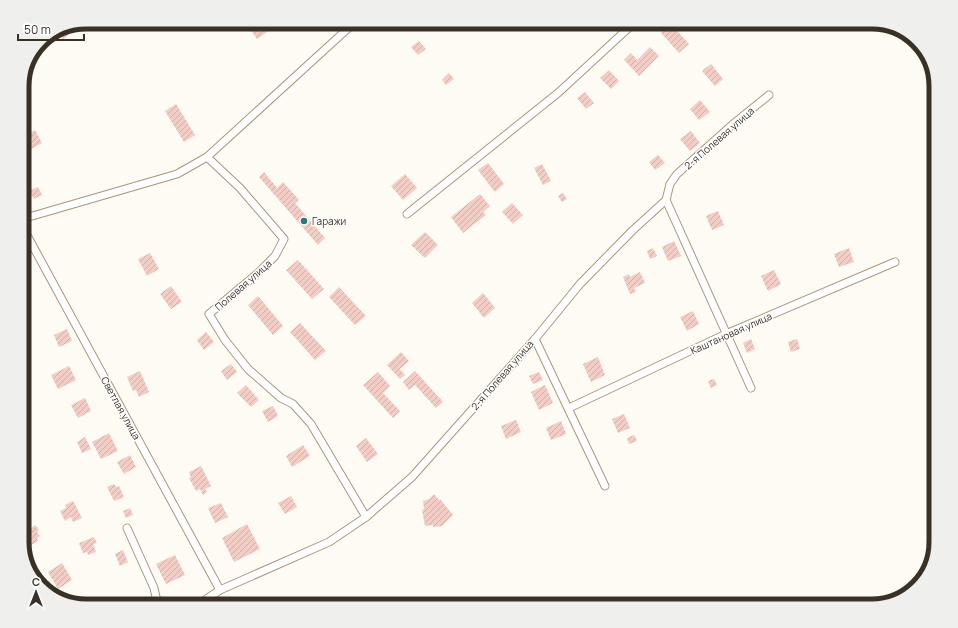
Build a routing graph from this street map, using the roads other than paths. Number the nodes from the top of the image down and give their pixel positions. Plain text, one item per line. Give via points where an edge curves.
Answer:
1 (627, 29) edge
2 (345, 30) edge
3 (769, 95) dead end
4 (207, 157) junction
5 (666, 200) junction
6 (407, 214) dead end
7 (29, 217) edge
8 (29, 239) edge
9 (895, 262) dead end
10 (726, 334) junction
11 (534, 339) junction
12 (751, 388) dead end
13 (569, 408) junction
14 (605, 486) dead end
15 (366, 517) junction
16 (127, 528) dead end
17 (220, 590) junction
18 (156, 599) edge
19 (206, 599) edge

1 - 6 street via 558,92
2 - 4 street
3 - 5 street, 2-я Полевая улица via 677,174 670,184
4 - 7 street via 177,174
4 - 15 street, Полевая улица via 240,188 284,239 275,256 209,314 248,369 281,398 293,404 311,424
5 - 10 street
5 - 11 street, 2-я Полевая улица via 580,284
8 - 17 street, Светлая улица
9 - 10 street, Каштановая улица
10 - 12 street
10 - 13 street, Каштановая улица
11 - 13 street
11 - 15 street, 2-я Полевая улица via 412,478
13 - 14 street
15 - 17 street, 2-я Полевая улица via 329,542
16 - 18 street
17 - 19 street, 2-я Полевая улица

